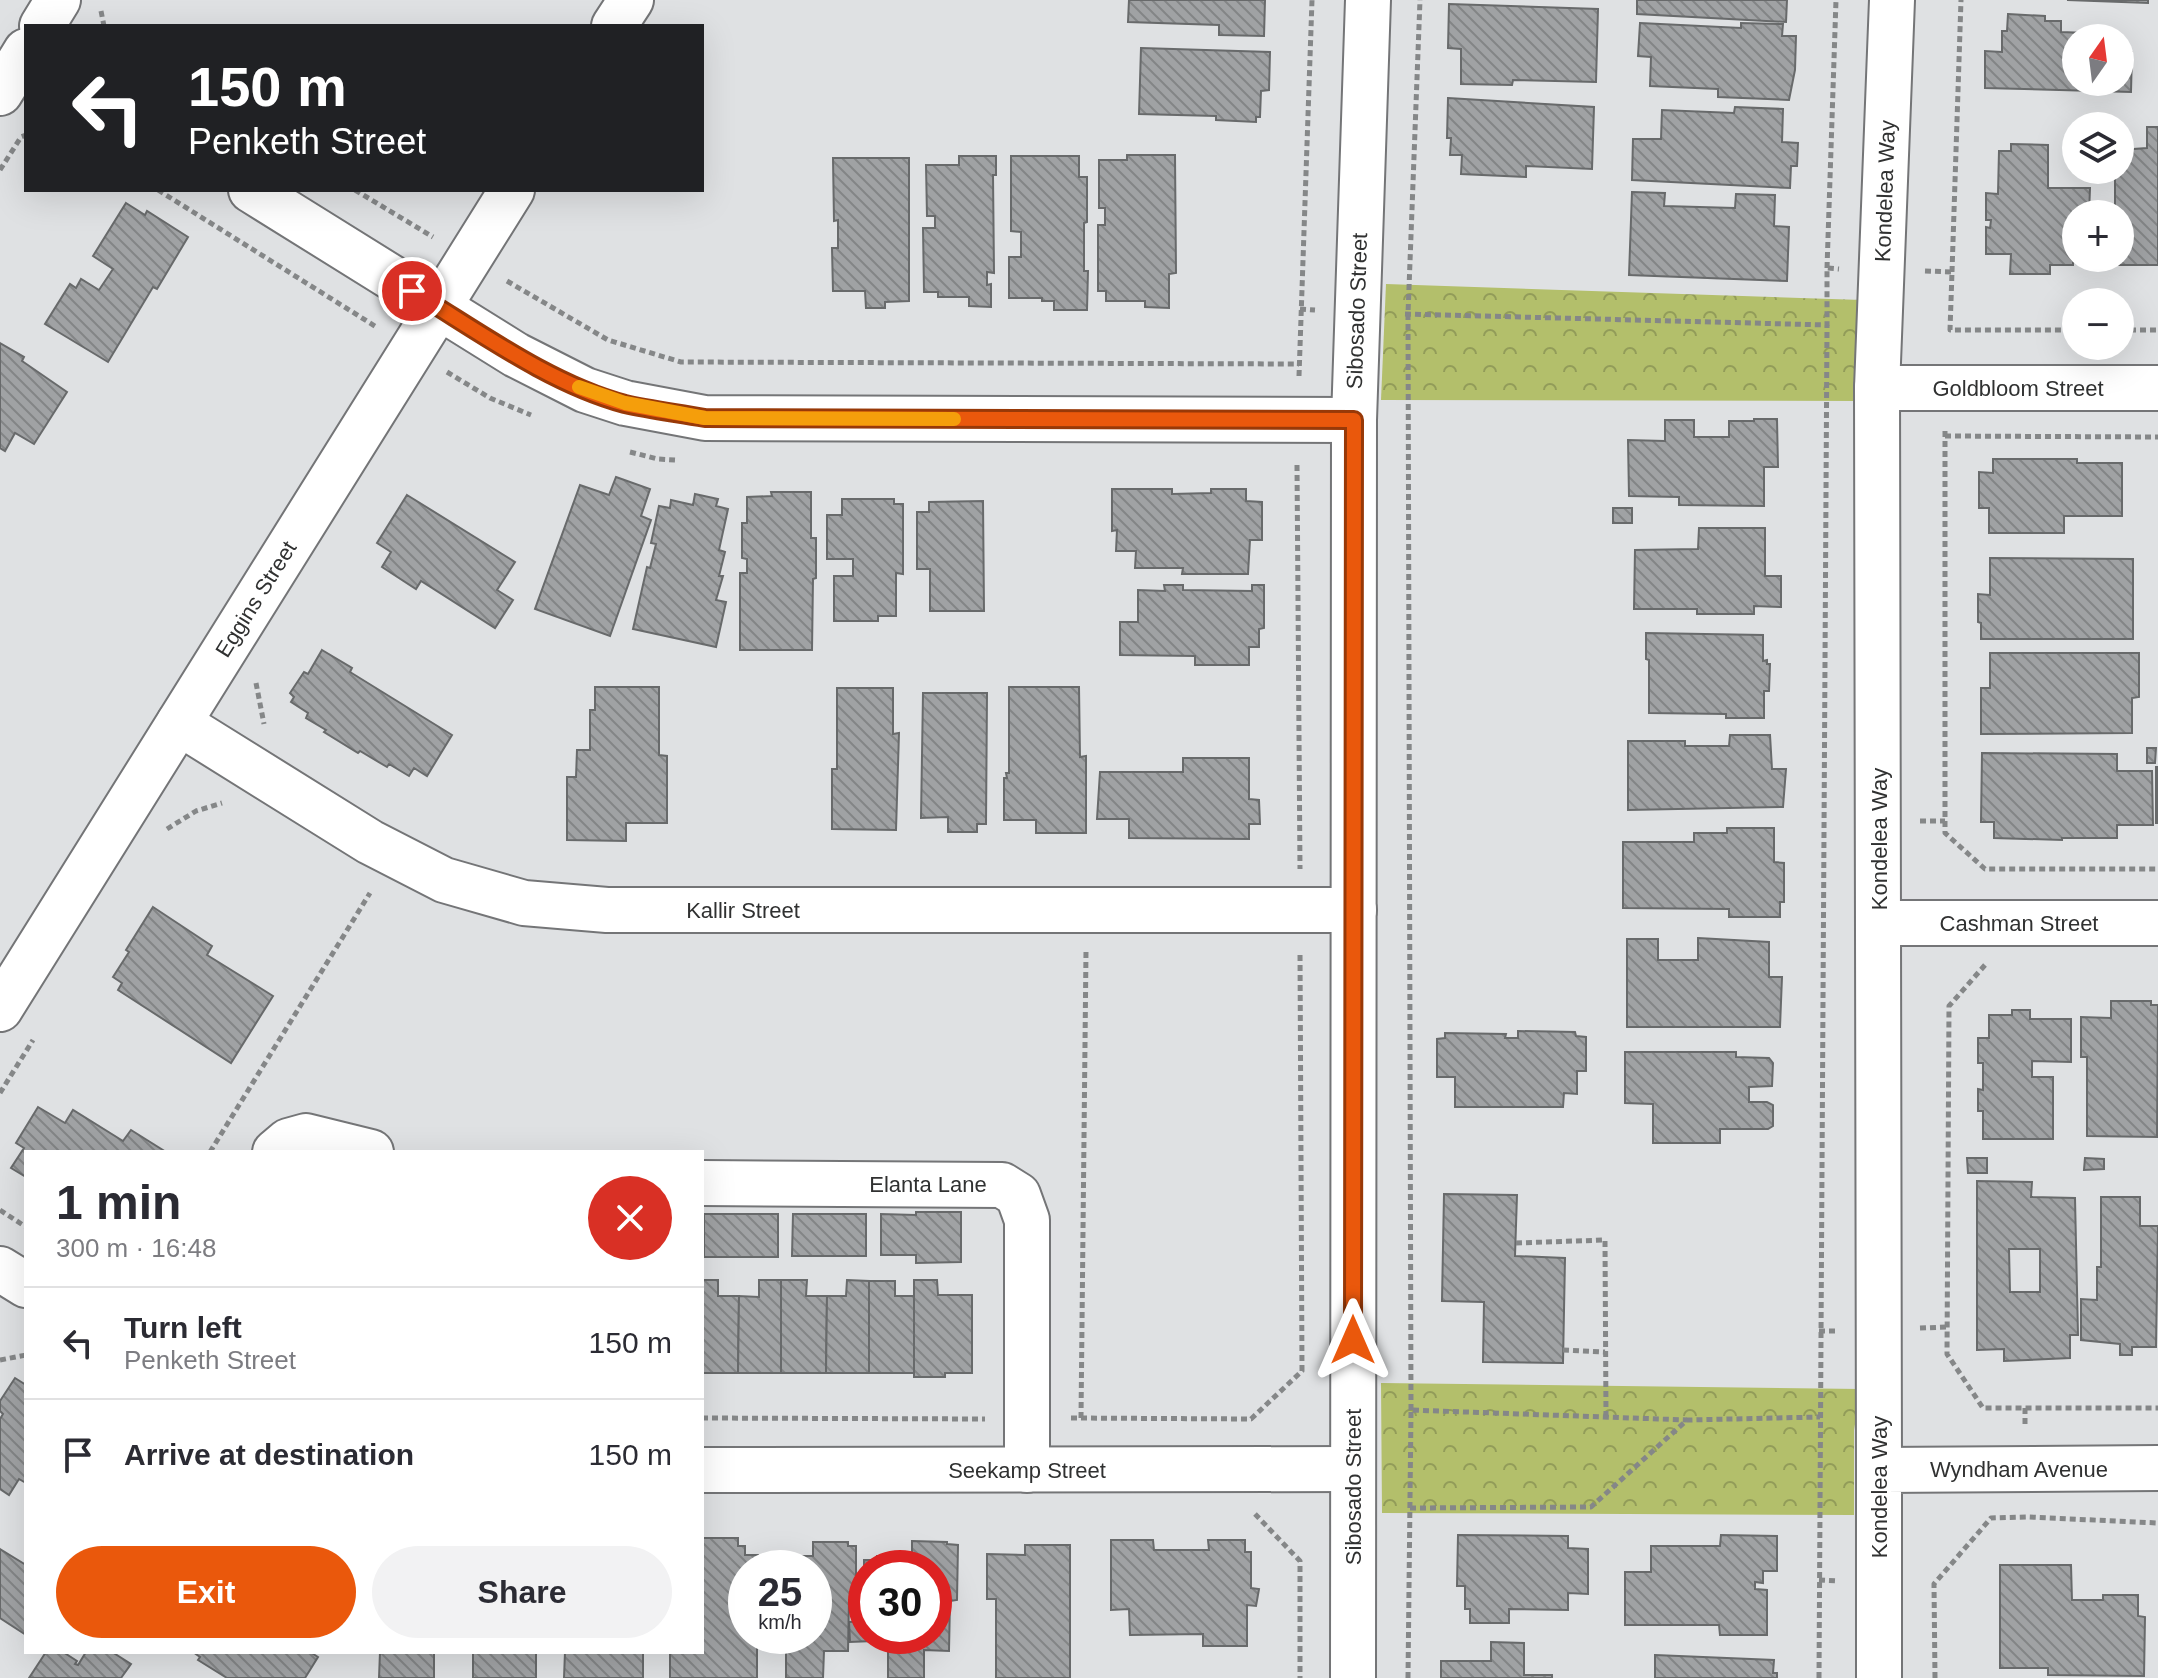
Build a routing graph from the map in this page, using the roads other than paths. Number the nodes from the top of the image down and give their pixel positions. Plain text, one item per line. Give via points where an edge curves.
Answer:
1 (58, 0) edge
2 (631, 0) edge
3 (1368, 0) edge
4 (1892, 0) edge
5 (43, 24) edge
6 (615, 24) edge
7 (24, 54) edge
8 (0, 93) edge
9 (254, 192) edge
10 (511, 192) edge
11 (439, 307) junction
12 (1877, 388) junction
13 (2158, 388) edge
14 (1354, 420) junction
15 (179, 723) junction
16 (1354, 910) junction
17 (1880, 923) junction
18 (2158, 923) edge
19 (0, 1009) edge
20 (277, 1150) edge
21 (363, 1150) edge
22 (704, 1183) edge
23 (0, 1269) edge
24 (24, 1284) edge
25 (2158, 1468) edge
26 (1352, 1469) junction
27 (704, 1470) edge
28 (1027, 1470) junction
29 (1879, 1470) junction
30 (1353, 1678) edge
31 (1879, 1678) edge

1 - 5 street
2 - 6 street
3 - 14 street, Sibosado Street
4 - 12 street, Kondelea Way
7 - 8 street
9 - 11 street
10 - 11 street, Eggins Street
11 - 14 street via 585,390 705,418
11 - 15 street, Eggins Street
12 - 13 street, Goldbloom Street
12 - 17 street, Kondelea Way
14 - 16 street, Sibosado Street
15 - 16 street, Kallir Street via 370,842 444,880 524,903 607,910
15 - 19 street, Eggins Street
16 - 26 street, Sibosado Street
17 - 18 street, Cashman Street
17 - 29 street, Kondelea Way
20 - 21 street via 306,1136
22 - 28 street, Elanta Lane via 1002,1185 1018,1195 1027,1220
23 - 24 street
25 - 29 street, Wyndham Avenue
26 - 28 street, Seekamp Street
26 - 30 street, Sibosado Street
27 - 28 street, Seekamp Street
29 - 31 street, Kondelea Way

